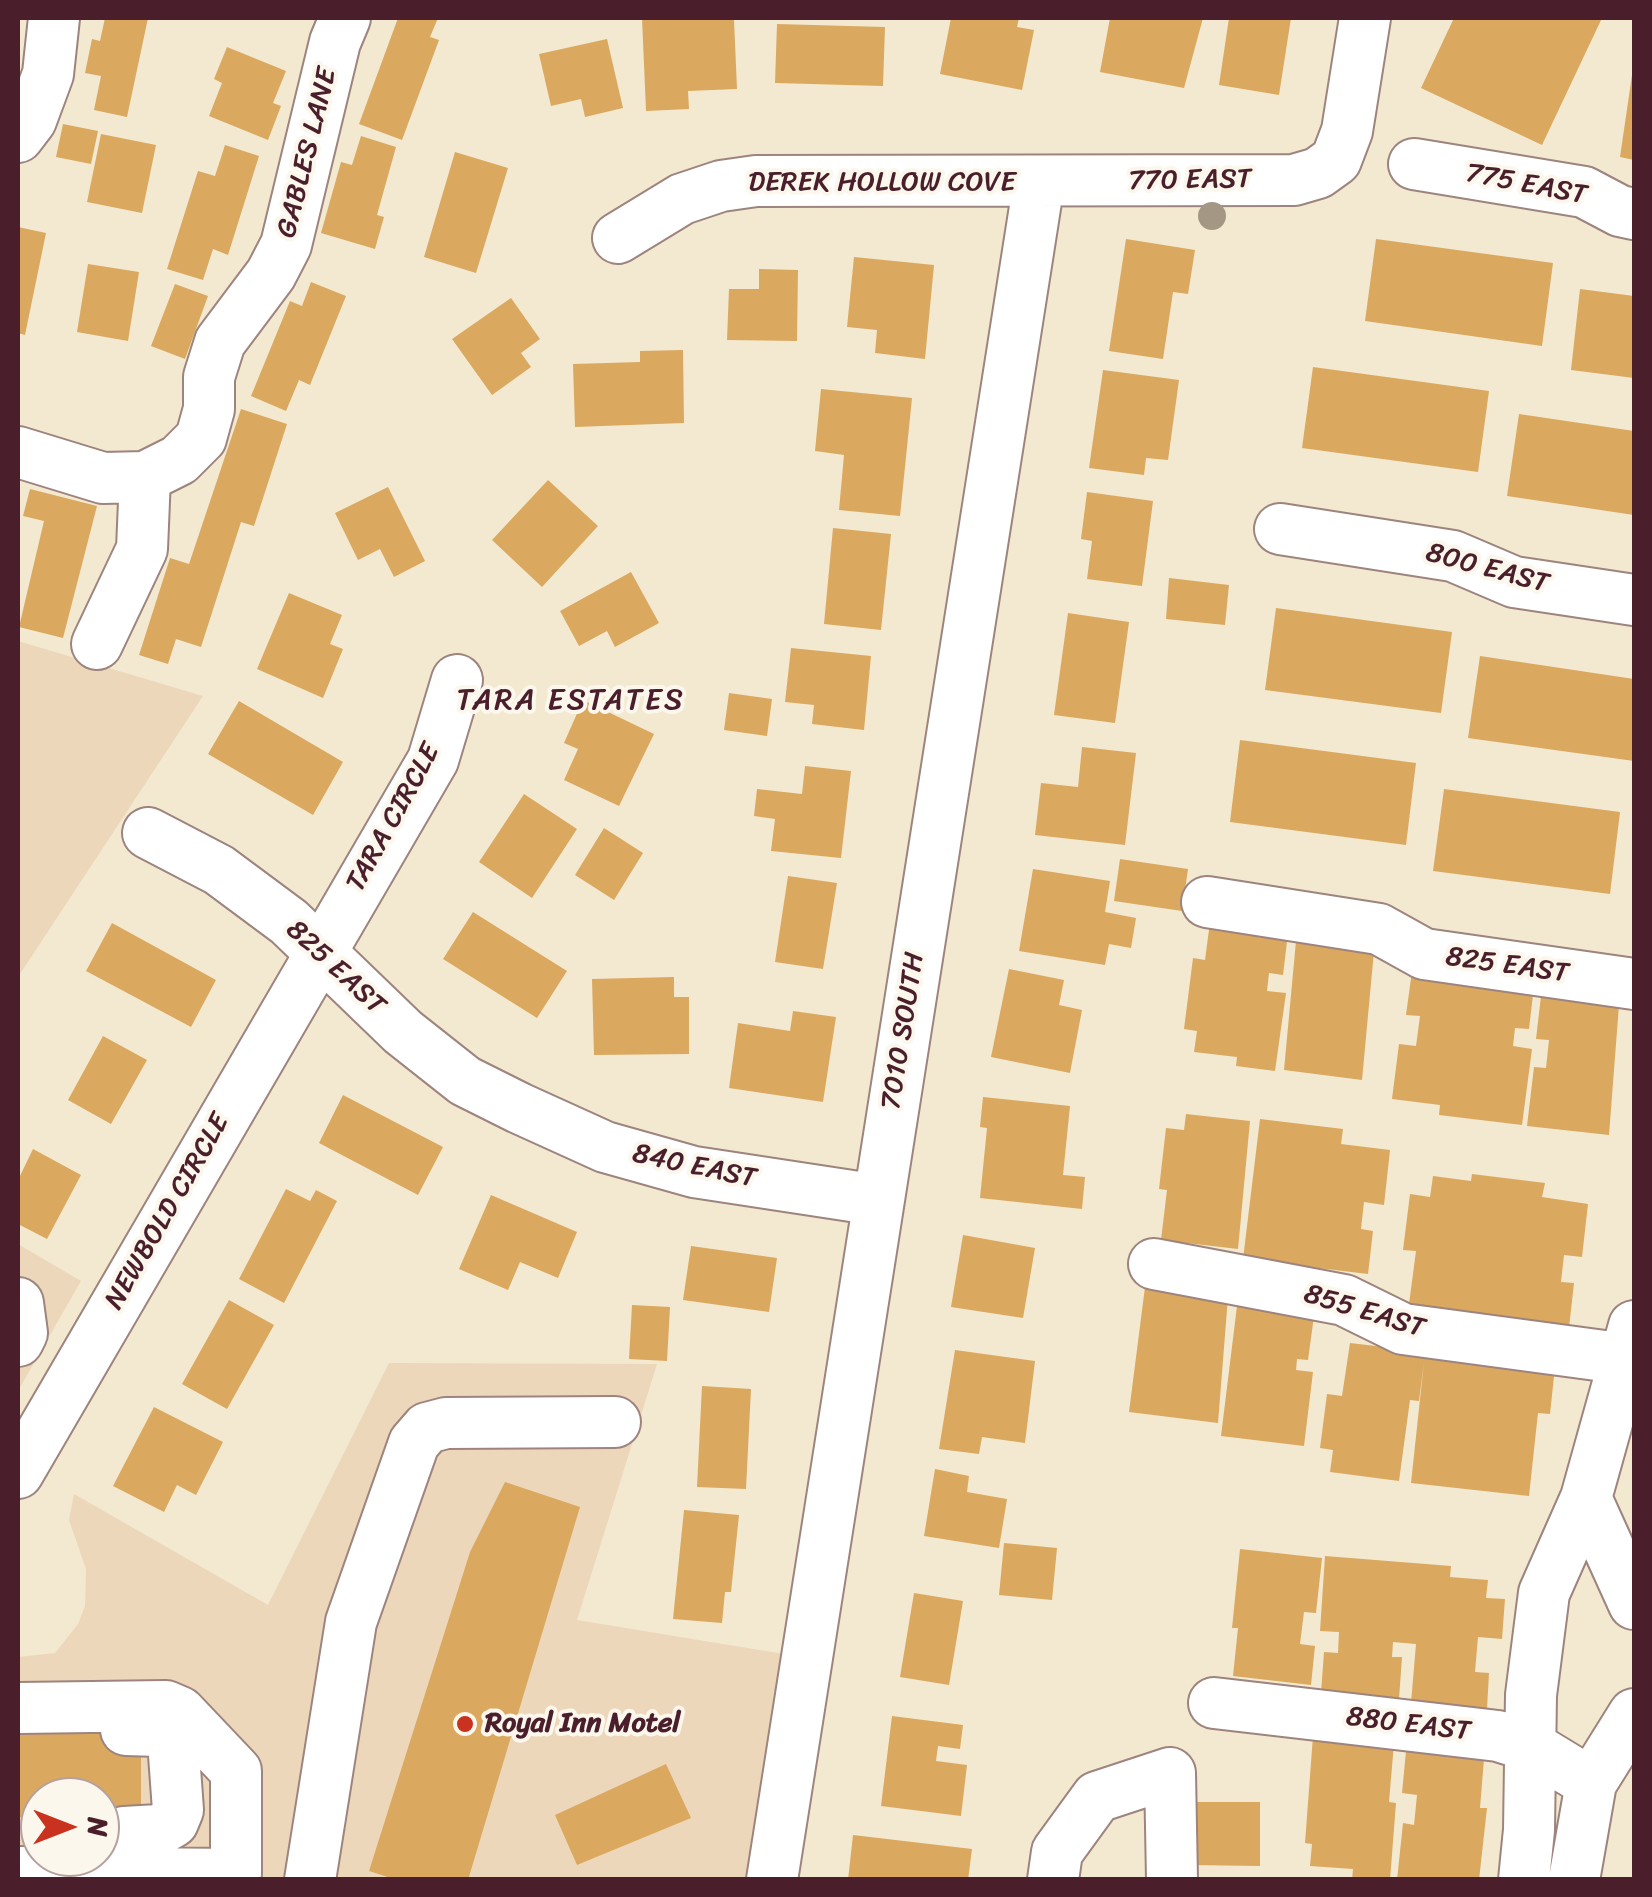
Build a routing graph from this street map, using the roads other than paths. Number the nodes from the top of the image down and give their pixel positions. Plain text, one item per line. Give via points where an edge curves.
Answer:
1 (54, 18) edge
2 (345, 18) edge
3 (1365, 18) edge
4 (18, 137) edge
5 (1414, 164) dead end
6 (1040, 182) junction
7 (1634, 214) edge
8 (618, 238) dead end
9 (18, 452) edge
10 (145, 477) junction
11 (1280, 529) dead end
12 (1634, 600) edge
13 (97, 644) dead end
14 (457, 680) dead end
15 (148, 833) dead end
16 (1207, 902) dead end
17 (320, 950) junction
18 (1634, 984) edge
19 (519, 1108) joint
20 (878, 1200) junction
21 (1154, 1264) dead end
22 (18, 1302) edge
23 (18, 1340) edge
24 (1632, 1349) edge
25 (615, 1422) dead end
26 (18, 1473) edge
27 (1586, 1498) junction
28 (1634, 1604) edge
29 (1214, 1703) dead end
30 (18, 1708) edge
31 (1634, 1714) edge
32 (18, 1730) edge
33 (1530, 1746) junction
34 (1591, 1783) junction
35 (120, 1848) edge
36 (120, 1858) edge
37 (201, 1876) edge
38 (310, 1880) edge
39 (772, 1880) edge
40 (1053, 1880) edge
41 (1172, 1880) edge
42 (1524, 1880) edge
43 (1574, 1880) edge

1 - 4 street via 48,74
2 - 10 street, GABLES LANE via 286,245 220,342 201,438
3 - 6 street, 770 EAST via 1347,131 1336,160 1318,173 1294,180
5 - 7 street, 775 EAST via 1584,192
6 - 8 street, DEREK HOLLOW COVE via 756,181 682,199
6 - 20 street, 7010 SOUTH
9 - 10 street via 104,478
10 - 13 street via 142,548
11 - 12 street, 800 EAST via 1453,556 1514,582
14 - 17 street, TARA CIRCLE via 433,760
15 - 17 street, 825 EAST via 219,870
16 - 18 street, 825 EAST via 1379,929 1424,954
17 - 19 street, 825 EAST via 402,1032 465,1081
17 - 26 street, NEWBOLD CIRCLE
19 - 20 street, 840 EAST via 605,1147 694,1172
20 - 39 street, 7010 SOUTH
21 - 24 street, 855 EAST via 1344,1300 1402,1329
22 - 23 street
24 - 27 street
25 - 38 street via 446,1423 427,1428 414,1443 352,1622
27 - 28 street
27 - 33 street via 1544,1593
29 - 33 street, 880 EAST via 1498,1736
30 - 37 street via 166,1706 180,1712 236,1771 236,1874
31 - 34 street
32 - 35 street via 160,1731 188,1739 210,1757 218,1783 216,1822
33 - 34 street, 880 EAST
33 - 42 street
34 - 43 street
36 - 37 street
40 - 41 street via 1057,1852 1097,1797 1170,1773

